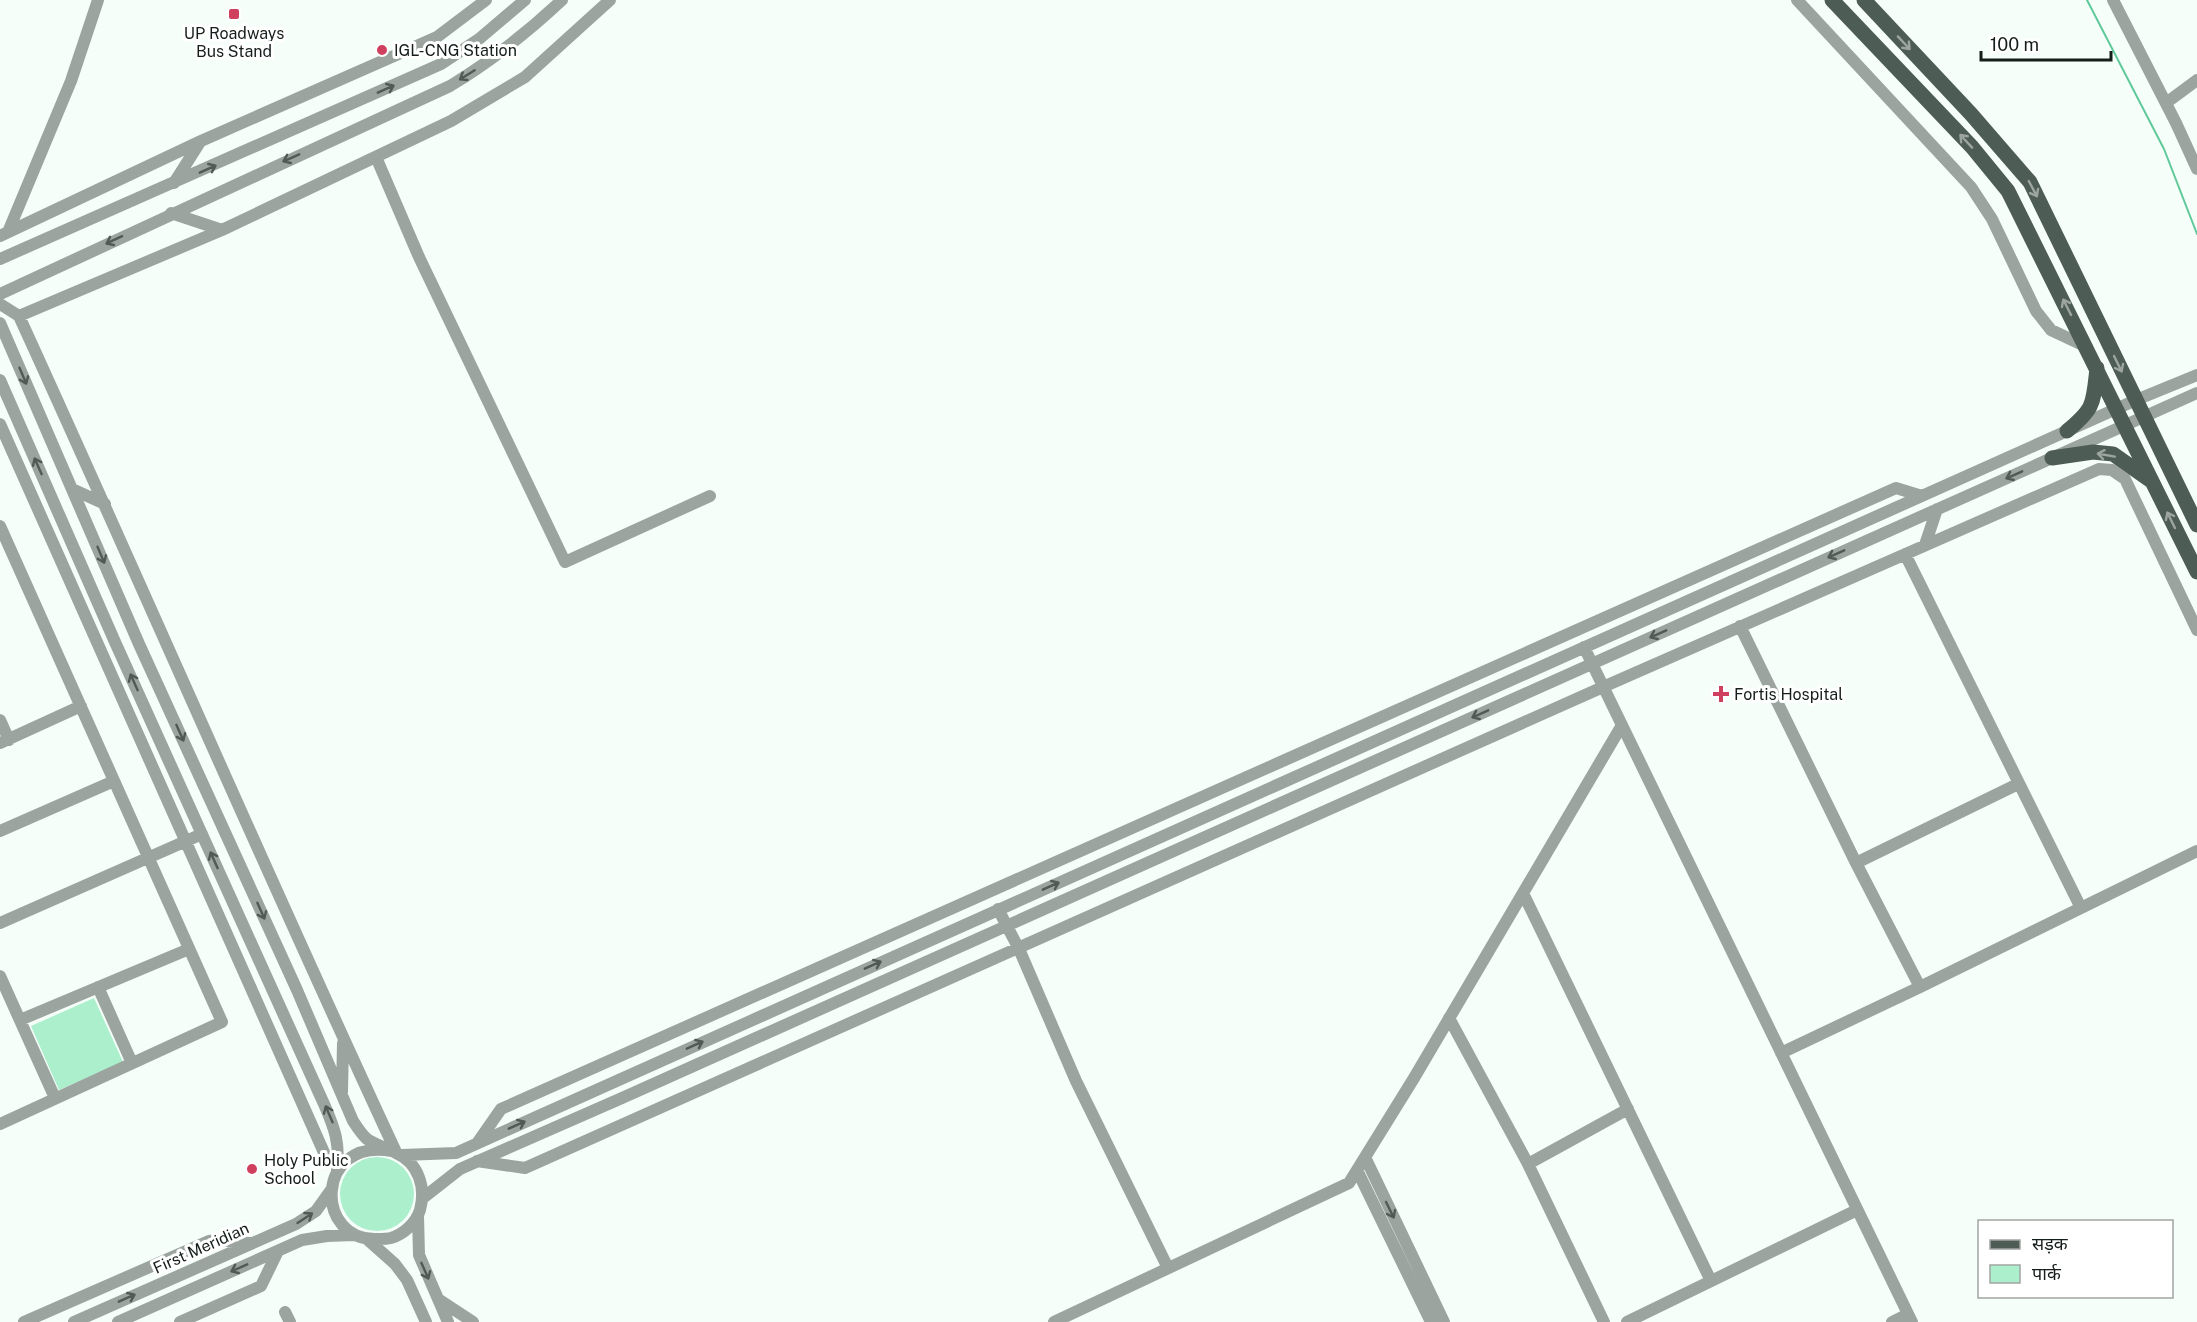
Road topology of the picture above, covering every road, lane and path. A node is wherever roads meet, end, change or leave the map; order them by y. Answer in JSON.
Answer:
{"nodes":[{"id":1,"x":98,"y":0,"type":"edge"},
{"id":2,"x":486,"y":0,"type":"edge"},
{"id":3,"x":525,"y":0,"type":"edge"},
{"id":4,"x":562,"y":0,"type":"edge"},
{"id":5,"x":610,"y":0,"type":"edge"},
{"id":6,"x":1797,"y":0,"type":"edge"},
{"id":7,"x":1832,"y":0,"type":"edge"},
{"id":8,"x":1864,"y":0,"type":"edge"},
{"id":9,"x":2113,"y":0,"type":"edge"},
{"id":10,"x":2197,"y":80,"type":"edge"},
{"id":11,"x":2166,"y":103,"type":"junction"},
{"id":12,"x":201,"y":141,"type":"junction"},
{"id":13,"x":376,"y":157,"type":"junction"},
{"id":14,"x":2197,"y":169,"type":"edge"},
{"id":15,"x":173,"y":184,"type":"junction"},
{"id":16,"x":171,"y":213,"type":"junction"},
{"id":17,"x":222,"y":230,"type":"junction"},
{"id":18,"x":4,"y":234,"type":"edge"},
{"id":19,"x":0,"y":259,"type":"edge"},
{"id":20,"x":0,"y":294,"type":"edge"},
{"id":21,"x":0,"y":304,"type":"edge"},
{"id":22,"x":19,"y":316,"type":"junction"},
{"id":23,"x":0,"y":323,"type":"edge"},
{"id":24,"x":2087,"y":347,"type":"junction"},
{"id":25,"x":2097,"y":368,"type":"junction"},
{"id":26,"x":2197,"y":375,"type":"edge"},
{"id":27,"x":0,"y":380,"type":"edge"},
{"id":28,"x":2197,"y":393,"type":"edge"},
{"id":29,"x":2136,"y":400,"type":"junction"},
{"id":30,"x":2117,"y":409,"type":"junction"},
{"id":31,"x":2144,"y":416,"type":"junction"},
{"id":32,"x":0,"y":423,"type":"edge"},
{"id":33,"x":2125,"y":425,"type":"junction"},
{"id":34,"x":2067,"y":431,"type":"junction"},
{"id":35,"x":2052,"y":458,"type":"junction"},
{"id":36,"x":2153,"y":482,"type":"junction"},
{"id":37,"x":72,"y":489,"type":"junction"},
{"id":38,"x":710,"y":496,"type":"dead end"},
{"id":39,"x":1922,"y":496,"type":"junction"},
{"id":40,"x":55,"y":504,"type":"junction"},
{"id":41,"x":105,"y":504,"type":"junction"},
{"id":42,"x":1937,"y":509,"type":"junction"},
{"id":43,"x":2197,"y":525,"type":"edge"},
{"id":44,"x":0,"y":526,"type":"edge"},
{"id":45,"x":48,"y":529,"type":"junction"},
{"id":46,"x":1925,"y":545,"type":"junction"},
{"id":47,"x":1905,"y":554,"type":"junction"},
{"id":48,"x":2197,"y":572,"type":"edge"},
{"id":49,"x":1740,"y":626,"type":"junction"},
{"id":50,"x":2197,"y":630,"type":"edge"},
{"id":51,"x":1584,"y":647,"type":"junction"},
{"id":52,"x":1592,"y":664,"type":"junction"},
{"id":53,"x":1603,"y":687,"type":"junction"},
{"id":54,"x":81,"y":706,"type":"junction"},
{"id":55,"x":0,"y":720,"type":"edge"},
{"id":56,"x":1622,"y":725,"type":"junction"},
{"id":57,"x":4,"y":742,"type":"edge"},
{"id":58,"x":114,"y":781,"type":"junction"},
{"id":59,"x":2018,"y":784,"type":"junction"},
{"id":60,"x":0,"y":831,"type":"edge"},
{"id":61,"x":202,"y":834,"type":"junction"},
{"id":62,"x":186,"y":841,"type":"junction"},
{"id":63,"x":2197,"y":851,"type":"edge"},
{"id":64,"x":149,"y":858,"type":"junction"},
{"id":65,"x":1856,"y":863,"type":"junction"},
{"id":66,"x":1523,"y":893,"type":"junction"},
{"id":67,"x":998,"y":909,"type":"junction"},
{"id":68,"x":2081,"y":909,"type":"junction"},
{"id":69,"x":0,"y":923,"type":"edge"},
{"id":70,"x":1006,"y":926,"type":"junction"},
{"id":71,"x":189,"y":949,"type":"junction"},
{"id":72,"x":1019,"y":949,"type":"junction"},
{"id":73,"x":0,"y":976,"type":"edge"},
{"id":74,"x":98,"y":987,"type":"junction"},
{"id":75,"x":1920,"y":987,"type":"junction"},
{"id":76,"x":1449,"y":1018,"type":"junction"},
{"id":77,"x":20,"y":1020,"type":"junction"},
{"id":78,"x":344,"y":1039,"type":"junction"},
{"id":79,"x":1781,"y":1053,"type":"junction"},
{"id":80,"x":132,"y":1063,"type":"junction"},
{"id":81,"x":291,"y":1077,"type":"junction"},
{"id":82,"x":318,"y":1089,"type":"junction"},
{"id":83,"x":55,"y":1098,"type":"junction"},
{"id":84,"x":342,"y":1098,"type":"junction"},
{"id":85,"x":1628,"y":1109,"type":"junction"},
{"id":86,"x":0,"y":1124,"type":"edge"},
{"id":87,"x":477,"y":1143,"type":"junction"},
{"id":88,"x":396,"y":1153,"type":"junction"},
{"id":89,"x":326,"y":1157,"type":"dead end"},
{"id":90,"x":1365,"y":1157,"type":"junction"},
{"id":91,"x":477,"y":1161,"type":"junction"},
{"id":92,"x":1528,"y":1164,"type":"junction"},
{"id":93,"x":1357,"y":1170,"type":"junction"},
{"id":94,"x":337,"y":1171,"type":"junction"},
{"id":95,"x":331,"y":1190,"type":"junction"},
{"id":96,"x":423,"y":1198,"type":"junction"},
{"id":97,"x":1857,"y":1210,"type":"junction"},
{"id":98,"x":418,"y":1216,"type":"junction"},
{"id":99,"x":354,"y":1235,"type":"junction"},
{"id":100,"x":368,"y":1240,"type":"junction"},
{"id":101,"x":251,"y":1244,"type":"junction"},
{"id":102,"x":278,"y":1251,"type":"junction"},
{"id":103,"x":1168,"y":1268,"type":"junction"},
{"id":104,"x":1711,"y":1281,"type":"junction"},
{"id":105,"x":437,"y":1298,"type":"junction"},
{"id":106,"x":419,"y":1306,"type":"junction"},
{"id":107,"x":1910,"y":1318,"type":"edge"},
{"id":108,"x":24,"y":1322,"type":"edge"},
{"id":109,"x":74,"y":1322,"type":"edge"},
{"id":110,"x":118,"y":1322,"type":"edge"},
{"id":111,"x":180,"y":1322,"type":"edge"},
{"id":112,"x":414,"y":1322,"type":"edge"},
{"id":113,"x":426,"y":1322,"type":"edge"},
{"id":114,"x":448,"y":1322,"type":"edge"},
{"id":115,"x":473,"y":1322,"type":"edge"},
{"id":116,"x":1054,"y":1322,"type":"edge"},
{"id":117,"x":1431,"y":1322,"type":"edge"},
{"id":118,"x":1444,"y":1322,"type":"edge"},
{"id":119,"x":1604,"y":1322,"type":"edge"},
{"id":120,"x":1627,"y":1322,"type":"edge"},
{"id":121,"x":1892,"y":1322,"type":"edge"}],
"edges":[{"from":1,"to":18,"type":"street"},
{"from":2,"to":12,"type":"street"},
{"from":15,"to":3,"type":"street","one_way":true},
{"from":4,"to":16,"type":"street","one_way":true},
{"from":5,"to":13,"type":"street"},
{"from":6,"to":24,"type":"street"},
{"from":24,"to":7,"type":"main road","one_way":true},
{"from":8,"to":29,"type":"main road","one_way":true},
{"from":9,"to":11,"type":"street"},
{"from":10,"to":11,"type":"street"},
{"from":11,"to":14,"type":"street"},
{"from":12,"to":15,"type":"street"},
{"from":12,"to":18,"type":"street"},
{"from":13,"to":17,"type":"street"},
{"from":13,"to":38,"type":"street"},
{"from":15,"to":19,"type":"street"},
{"from":16,"to":17,"type":"street"},
{"from":16,"to":20,"type":"street","one_way":true},
{"from":17,"to":22,"type":"street"},
{"from":21,"to":22,"type":"street"},
{"from":22,"to":41,"type":"street"},
{"from":23,"to":37,"type":"street","one_way":true},
{"from":24,"to":25,"type":"main road"},
{"from":25,"to":30,"type":"main road"},
{"from":25,"to":34,"type":"main road"},
{"from":26,"to":29,"type":"street"},
{"from":40,"to":27,"type":"street","one_way":true},
{"from":28,"to":31,"type":"street"},
{"from":29,"to":30,"type":"street"},
{"from":29,"to":31,"type":"main road"},
{"from":30,"to":33,"type":"main road"},
{"from":30,"to":34,"type":"street"},
{"from":31,"to":33,"type":"street"},
{"from":31,"to":43,"type":"main road"},
{"from":32,"to":45,"type":"street"},
{"from":33,"to":35,"type":"street"},
{"from":33,"to":36,"type":"main road"},
{"from":34,"to":39,"type":"street"},
{"from":36,"to":35,"type":"main road","one_way":true},
{"from":35,"to":42,"type":"street","one_way":true},
{"from":48,"to":36,"type":"main road","one_way":true},
{"from":37,"to":41,"type":"street"},
{"from":37,"to":84,"type":"street","one_way":true},
{"from":39,"to":51,"type":"street"},
{"from":39,"to":87,"type":"street"},
{"from":40,"to":45,"type":"street"},
{"from":61,"to":40,"type":"street","one_way":true},
{"from":41,"to":78,"type":"street"},
{"from":42,"to":46,"type":"street"},
{"from":42,"to":52,"type":"street","one_way":true},
{"from":44,"to":54,"type":"street"},
{"from":45,"to":62,"type":"street"},
{"from":46,"to":47,"type":"street"},
{"from":46,"to":50,"type":"street"},
{"from":47,"to":49,"type":"street"},
{"from":47,"to":59,"type":"street"},
{"from":49,"to":53,"type":"street"},
{"from":49,"to":65,"type":"street"},
{"from":51,"to":52,"type":"street"},
{"from":67,"to":51,"type":"street","one_way":true},
{"from":52,"to":53,"type":"street"},
{"from":52,"to":70,"type":"street","one_way":true},
{"from":53,"to":56,"type":"street"},
{"from":53,"to":72,"type":"street"},
{"from":54,"to":57,"type":"street"},
{"from":54,"to":58,"type":"street"},
{"from":55,"to":57,"type":"street"},
{"from":56,"to":66,"type":"street"},
{"from":56,"to":79,"type":"street"},
{"from":58,"to":60,"type":"street"},
{"from":58,"to":64,"type":"street"},
{"from":59,"to":65,"type":"street"},
{"from":59,"to":68,"type":"street"},
{"from":61,"to":62,"type":"street"},
{"from":82,"to":61,"type":"street","one_way":true},
{"from":62,"to":64,"type":"street"},
{"from":62,"to":81,"type":"street"},
{"from":63,"to":68,"type":"street"},
{"from":64,"to":69,"type":"street"},
{"from":64,"to":71,"type":"street"},
{"from":65,"to":75,"type":"street"},
{"from":66,"to":76,"type":"street"},
{"from":66,"to":85,"type":"street"},
{"from":67,"to":70,"type":"street"},
{"from":87,"to":67,"type":"street","one_way":true},
{"from":68,"to":75,"type":"street"},
{"from":70,"to":72,"type":"street"},
{"from":70,"to":91,"type":"street"},
{"from":71,"to":74,"type":"street"},
{"from":71,"to":80,"type":"street"},
{"from":72,"to":91,"type":"street"},
{"from":72,"to":103,"type":"street"},
{"from":73,"to":77,"type":"street"},
{"from":74,"to":77,"type":"street"},
{"from":74,"to":80,"type":"street"},
{"from":75,"to":79,"type":"street"},
{"from":76,"to":90,"type":"street"},
{"from":76,"to":92,"type":"street"},
{"from":77,"to":83,"type":"street"},
{"from":78,"to":84,"type":"street"},
{"from":78,"to":88,"type":"street"},
{"from":79,"to":97,"type":"street"},
{"from":80,"to":83,"type":"street"},
{"from":81,"to":82,"type":"street"},
{"from":81,"to":89,"type":"street"},
{"from":94,"to":82,"type":"street","one_way":true},
{"from":83,"to":86,"type":"street"},
{"from":84,"to":88,"type":"street"},
{"from":85,"to":92,"type":"street"},
{"from":85,"to":104,"type":"street"},
{"from":87,"to":88,"type":"street"},
{"from":88,"to":94,"type":"street"},
{"from":88,"to":96,"type":"street"},
{"from":90,"to":93,"type":"street"},
{"from":90,"to":118,"type":"street","one_way":true},
{"from":91,"to":96,"type":"street"},
{"from":92,"to":119,"type":"street"},
{"from":93,"to":103,"type":"street"},
{"from":93,"to":117,"type":"street"},
{"from":94,"to":95,"type":"street"},
{"from":95,"to":99,"type":"street"},
{"from":101,"to":95,"type":"street","name":"First Meridian","one_way":true},
{"from":96,"to":98,"type":"street"},
{"from":97,"to":104,"type":"street"},
{"from":97,"to":107,"type":"street"},
{"from":98,"to":100,"type":"street"},
{"from":98,"to":105,"type":"street","one_way":true},
{"from":99,"to":100,"type":"street"},
{"from":99,"to":102,"type":"street","name":"First Meridian"},
{"from":100,"to":106,"type":"street"},
{"from":101,"to":108,"type":"street"},
{"from":109,"to":101,"type":"street","name":"First Meridian","one_way":true},
{"from":102,"to":110,"type":"street","name":"First Meridian","one_way":true},
{"from":102,"to":111,"type":"street"},
{"from":103,"to":116,"type":"street"},
{"from":104,"to":120,"type":"street"},
{"from":105,"to":114,"type":"street"},
{"from":105,"to":115,"type":"street"},
{"from":106,"to":112,"type":"street"},
{"from":106,"to":113,"type":"street"},
{"from":107,"to":121,"type":"street"}]}
